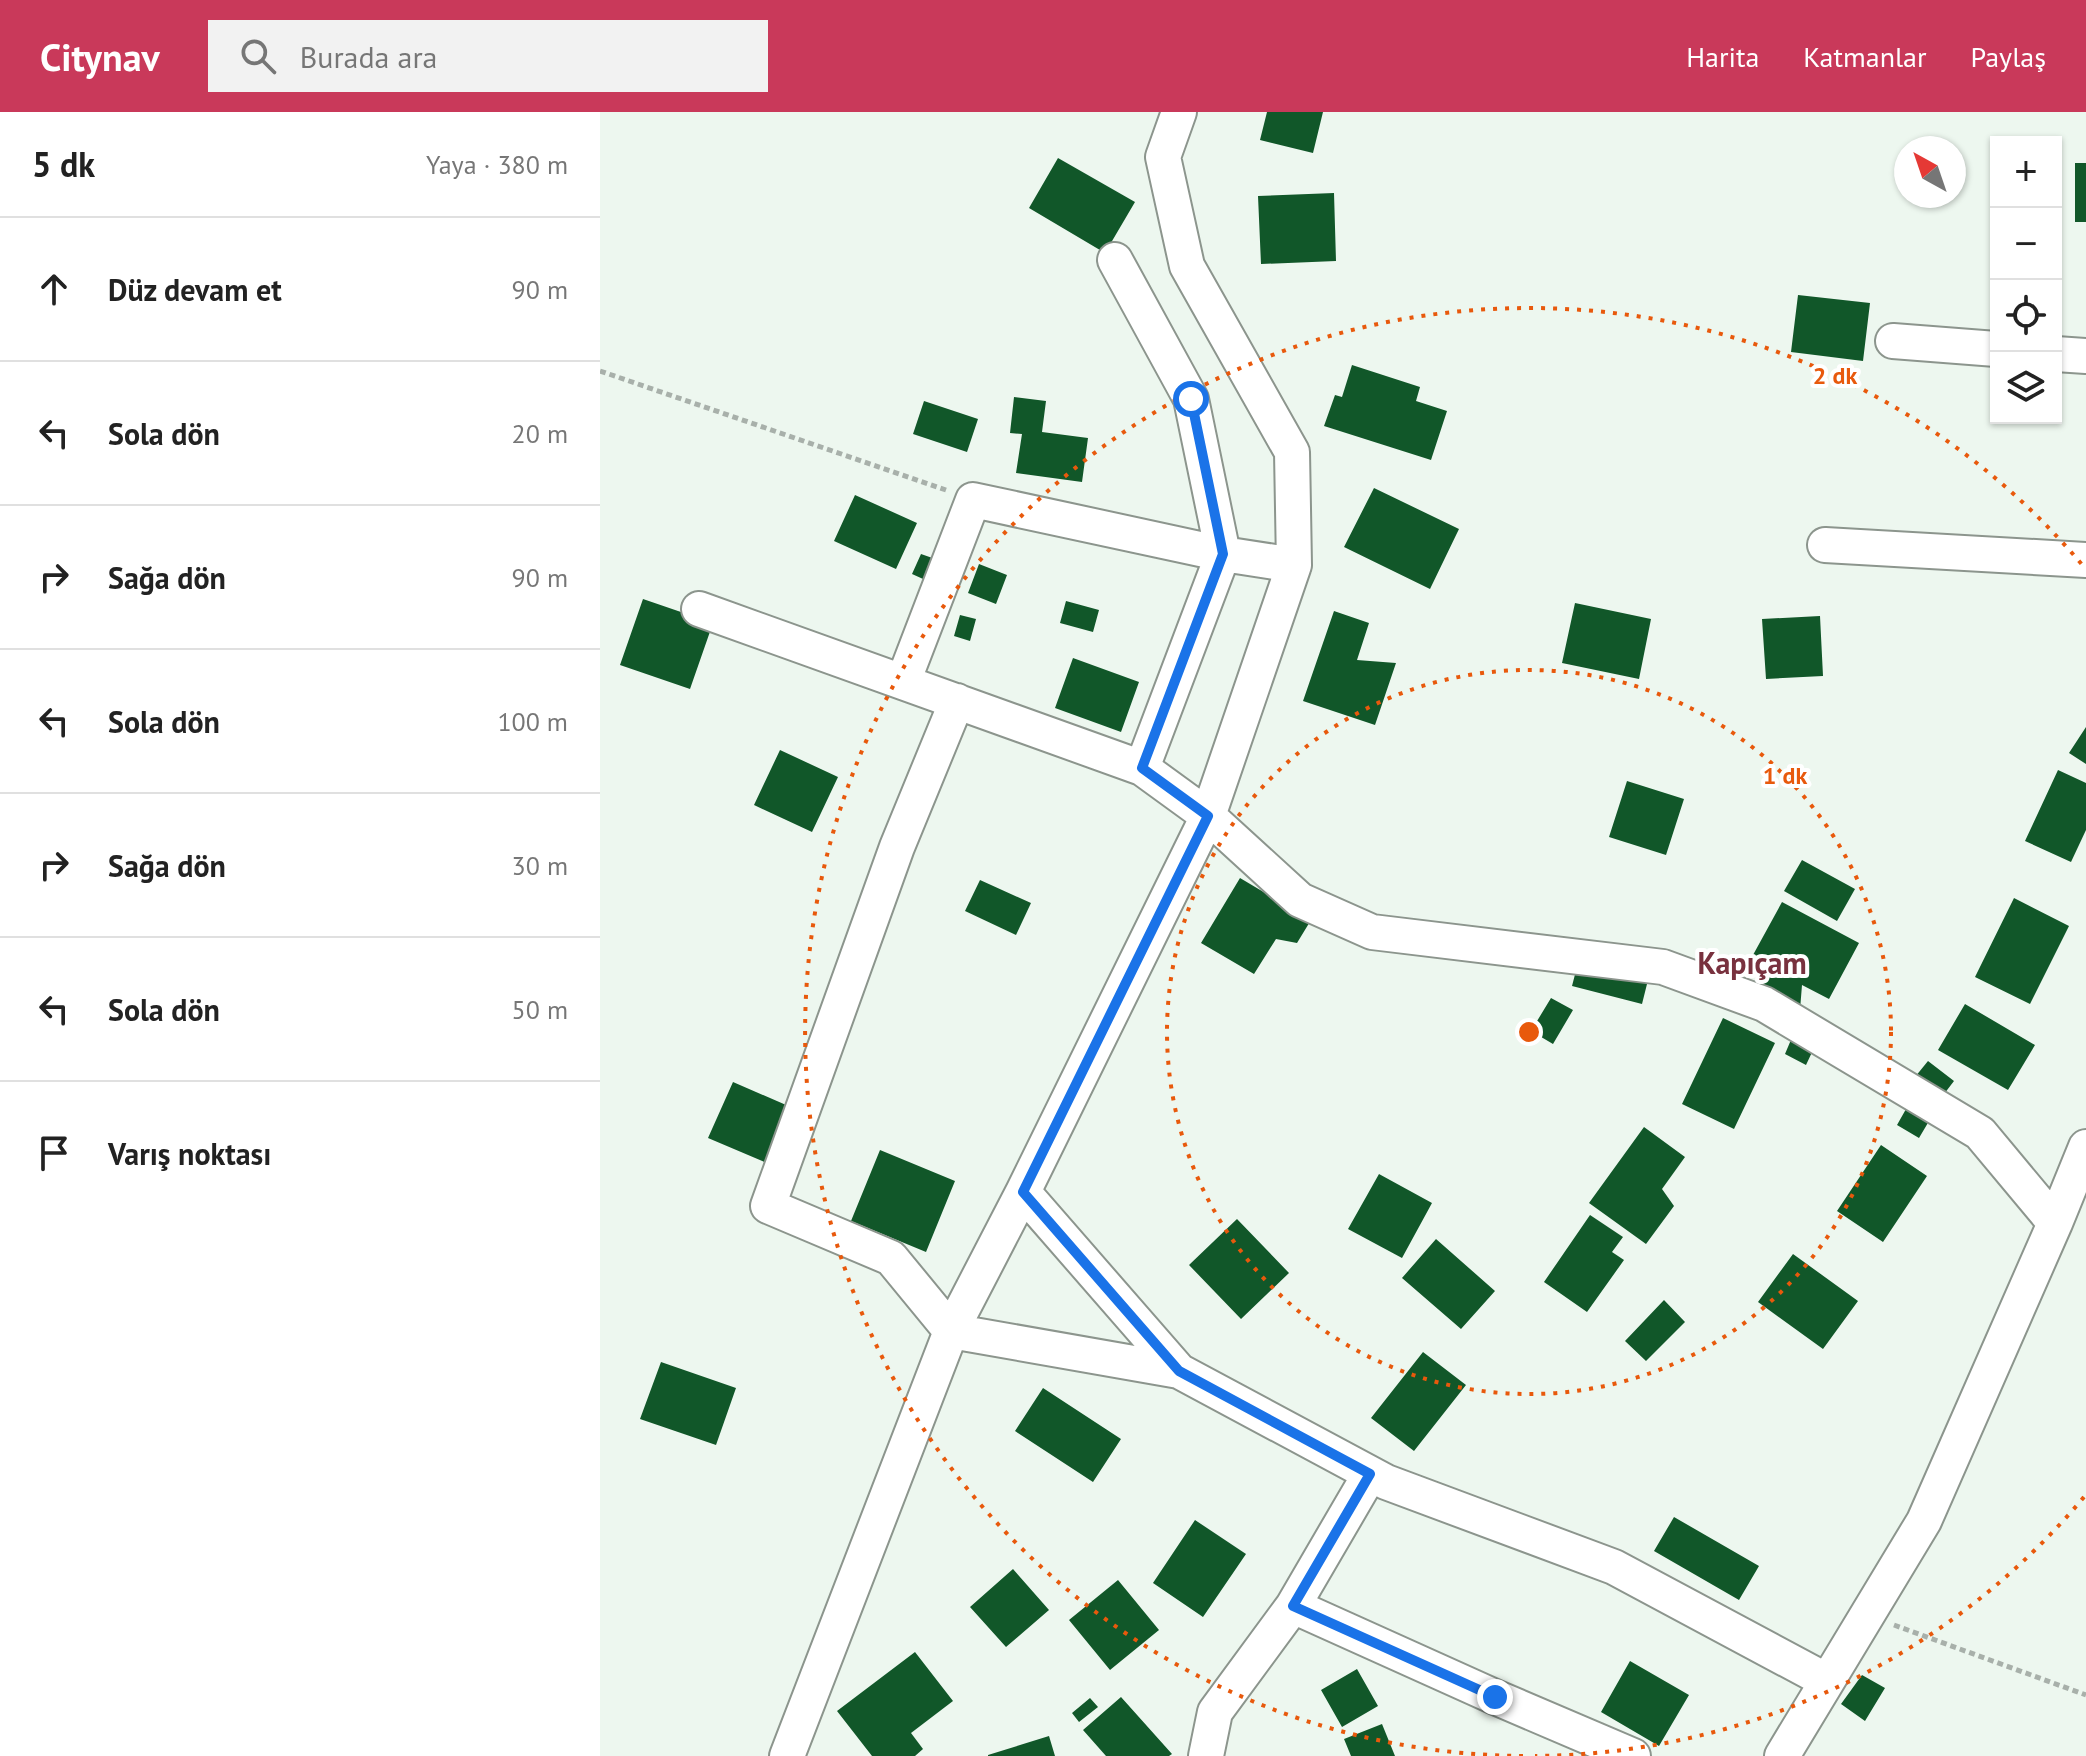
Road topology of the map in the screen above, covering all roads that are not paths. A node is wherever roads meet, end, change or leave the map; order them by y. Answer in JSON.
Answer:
{"nodes":[{"id":1,"x":1179,"y":112,"type":"edge"},
{"id":2,"x":1115,"y":260,"type":"dead end"},
{"id":3,"x":1893,"y":341,"type":"dead end"},
{"id":4,"x":1990,"y":349,"type":"edge"},
{"id":5,"x":2062,"y":354,"type":"edge"},
{"id":6,"x":2086,"y":356,"type":"edge"},
{"id":7,"x":1825,"y":545,"type":"dead end"},
{"id":8,"x":1223,"y":554,"type":"junction"},
{"id":9,"x":2086,"y":560,"type":"edge"},
{"id":10,"x":1294,"y":565,"type":"junction"},
{"id":11,"x":699,"y":609,"type":"dead end"},
{"id":12,"x":903,"y":682,"type":"junction"},
{"id":13,"x":957,"y":701,"type":"junction"},
{"id":14,"x":1142,"y":768,"type":"junction"},
{"id":15,"x":1208,"y":816,"type":"junction"},
{"id":16,"x":2086,"y":1147,"type":"edge"},
{"id":17,"x":1023,"y":1192,"type":"junction"},
{"id":18,"x":2055,"y":1223,"type":"junction"},
{"id":19,"x":951,"y":1331,"type":"junction"},
{"id":20,"x":1179,"y":1371,"type":"junction"},
{"id":21,"x":1370,"y":1474,"type":"junction"},
{"id":22,"x":1293,"y":1606,"type":"junction"},
{"id":23,"x":1827,"y":1681,"type":"junction"},
{"id":24,"x":787,"y":1756,"type":"edge"},
{"id":25,"x":1206,"y":1756,"type":"edge"},
{"id":26,"x":1633,"y":1756,"type":"edge"},
{"id":27,"x":1782,"y":1756,"type":"edge"}],
"edges":[{"from":1,"to":10,"type":"street"},
{"from":2,"to":8,"type":"street"},
{"from":3,"to":4,"type":"street"},
{"from":5,"to":6,"type":"street"},
{"from":7,"to":9,"type":"street"},
{"from":8,"to":10,"type":"street"},
{"from":8,"to":12,"type":"street"},
{"from":8,"to":14,"type":"street"},
{"from":10,"to":15,"type":"street"},
{"from":11,"to":12,"type":"street"},
{"from":12,"to":13,"type":"street"},
{"from":13,"to":14,"type":"street"},
{"from":13,"to":19,"type":"street"},
{"from":14,"to":15,"type":"street"},
{"from":15,"to":17,"type":"street"},
{"from":15,"to":18,"type":"street"},
{"from":16,"to":18,"type":"street"},
{"from":17,"to":19,"type":"street"},
{"from":17,"to":20,"type":"street"},
{"from":18,"to":23,"type":"street"},
{"from":19,"to":20,"type":"street"},
{"from":19,"to":24,"type":"street"},
{"from":20,"to":21,"type":"street"},
{"from":21,"to":22,"type":"street"},
{"from":21,"to":23,"type":"street"},
{"from":22,"to":25,"type":"street"},
{"from":22,"to":26,"type":"street"},
{"from":23,"to":27,"type":"street"}]}
